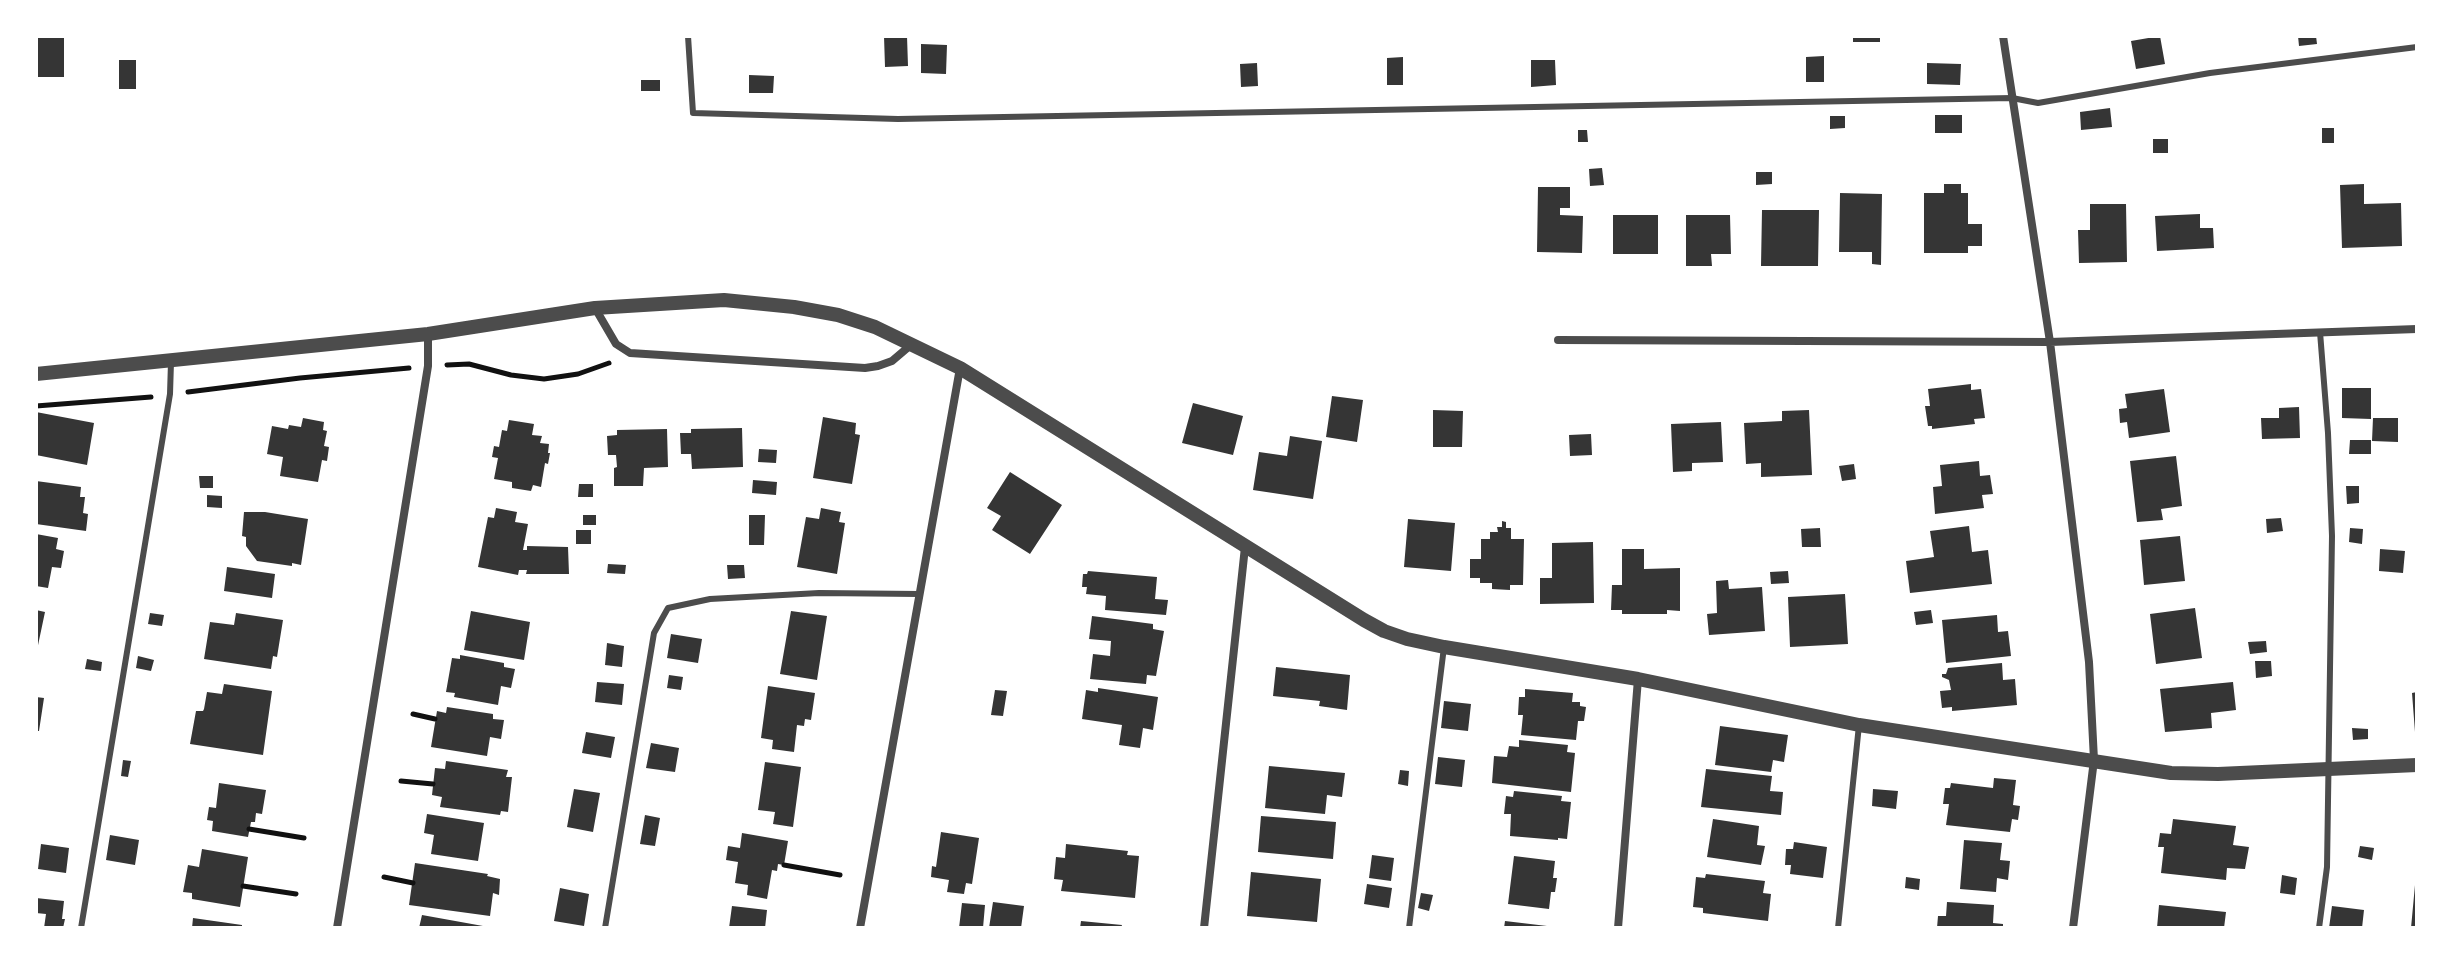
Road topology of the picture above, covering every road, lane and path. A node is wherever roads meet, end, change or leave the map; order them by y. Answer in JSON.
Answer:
{"nodes":[{"id":1,"x":688,"y":36,"type":"edge"},
{"id":2,"x":2003,"y":36,"type":"edge"},
{"id":3,"x":2417,"y":47,"type":"edge"},
{"id":4,"x":2012,"y":98,"type":"junction"},
{"id":5,"x":595,"y":308,"type":"junction"},
{"id":6,"x":2417,"y":329,"type":"edge"},
{"id":7,"x":2320,"y":332,"type":"junction"},
{"id":8,"x":428,"y":334,"type":"junction"},
{"id":9,"x":1558,"y":340,"type":"dead end"},
{"id":10,"x":2050,"y":342,"type":"junction"},
{"id":11,"x":912,"y":343,"type":"junction"},
{"id":12,"x":630,"y":353,"type":"junction"},
{"id":13,"x":171,"y":362,"type":"junction"},
{"id":14,"x":469,"y":364,"type":"dead end"},
{"id":15,"x":960,"y":368,"type":"junction"},
{"id":16,"x":393,"y":369,"type":"dead end"},
{"id":17,"x":36,"y":374,"type":"edge"},
{"id":18,"x":170,"y":394,"type":"junction"},
{"id":19,"x":36,"y":406,"type":"edge"},
{"id":20,"x":1245,"y":547,"type":"junction"},
{"id":21,"x":919,"y":594,"type":"junction"},
{"id":22,"x":1444,"y":647,"type":"junction"},
{"id":23,"x":1638,"y":679,"type":"junction"},
{"id":24,"x":413,"y":714,"type":"dead end"},
{"id":25,"x":435,"y":719,"type":"dead end"},
{"id":26,"x":1859,"y":725,"type":"junction"},
{"id":27,"x":2094,"y":760,"type":"junction"},
{"id":28,"x":2417,"y":765,"type":"edge"},
{"id":29,"x":2329,"y":769,"type":"junction"},
{"id":30,"x":401,"y":781,"type":"dead end"},
{"id":31,"x":433,"y":784,"type":"dead end"},
{"id":32,"x":249,"y":829,"type":"dead end"},
{"id":33,"x":304,"y":838,"type":"dead end"},
{"id":34,"x":784,"y":865,"type":"dead end"},
{"id":35,"x":840,"y":875,"type":"dead end"},
{"id":36,"x":384,"y":877,"type":"dead end"},
{"id":37,"x":413,"y":883,"type":"dead end"},
{"id":38,"x":243,"y":886,"type":"dead end"},
{"id":39,"x":296,"y":894,"type":"dead end"},
{"id":40,"x":81,"y":928,"type":"edge"},
{"id":41,"x":337,"y":928,"type":"edge"},
{"id":42,"x":605,"y":928,"type":"edge"},
{"id":43,"x":860,"y":928,"type":"edge"},
{"id":44,"x":1204,"y":928,"type":"edge"},
{"id":45,"x":1409,"y":928,"type":"edge"},
{"id":46,"x":1618,"y":928,"type":"edge"},
{"id":47,"x":1838,"y":928,"type":"edge"},
{"id":48,"x":2073,"y":928,"type":"edge"},
{"id":49,"x":2319,"y":928,"type":"edge"}],
"edges":[{"from":1,"to":4,"type":"lane"},
{"from":2,"to":4,"type":"street"},
{"from":3,"to":4,"type":"lane"},
{"from":4,"to":10,"type":"street"},
{"from":5,"to":8,"type":"street"},
{"from":5,"to":11,"type":"street"},
{"from":5,"to":12,"type":"street"},
{"from":6,"to":7,"type":"street"},
{"from":7,"to":10,"type":"street"},
{"from":7,"to":29,"type":"lane"},
{"from":8,"to":13,"type":"street"},
{"from":8,"to":41,"type":"street"},
{"from":9,"to":10,"type":"street"},
{"from":10,"to":27,"type":"street"},
{"from":11,"to":12,"type":"street"},
{"from":11,"to":15,"type":"street"},
{"from":12,"to":14,"type":"path"},
{"from":13,"to":17,"type":"street"},
{"from":13,"to":18,"type":"lane"},
{"from":15,"to":20,"type":"street"},
{"from":15,"to":21,"type":"street"},
{"from":16,"to":18,"type":"path"},
{"from":18,"to":19,"type":"path"},
{"from":18,"to":40,"type":"lane"},
{"from":20,"to":22,"type":"street"},
{"from":20,"to":44,"type":"street"},
{"from":21,"to":42,"type":"lane"},
{"from":21,"to":43,"type":"street"},
{"from":22,"to":23,"type":"street"},
{"from":22,"to":45,"type":"lane"},
{"from":23,"to":26,"type":"street"},
{"from":23,"to":46,"type":"street"},
{"from":24,"to":25,"type":"path"},
{"from":26,"to":27,"type":"street"},
{"from":26,"to":47,"type":"lane"},
{"from":27,"to":29,"type":"street"},
{"from":27,"to":48,"type":"street"},
{"from":28,"to":29,"type":"street"},
{"from":29,"to":49,"type":"lane"},
{"from":30,"to":31,"type":"path"},
{"from":32,"to":33,"type":"path"},
{"from":34,"to":35,"type":"path"},
{"from":36,"to":37,"type":"path"},
{"from":38,"to":39,"type":"path"}]}
